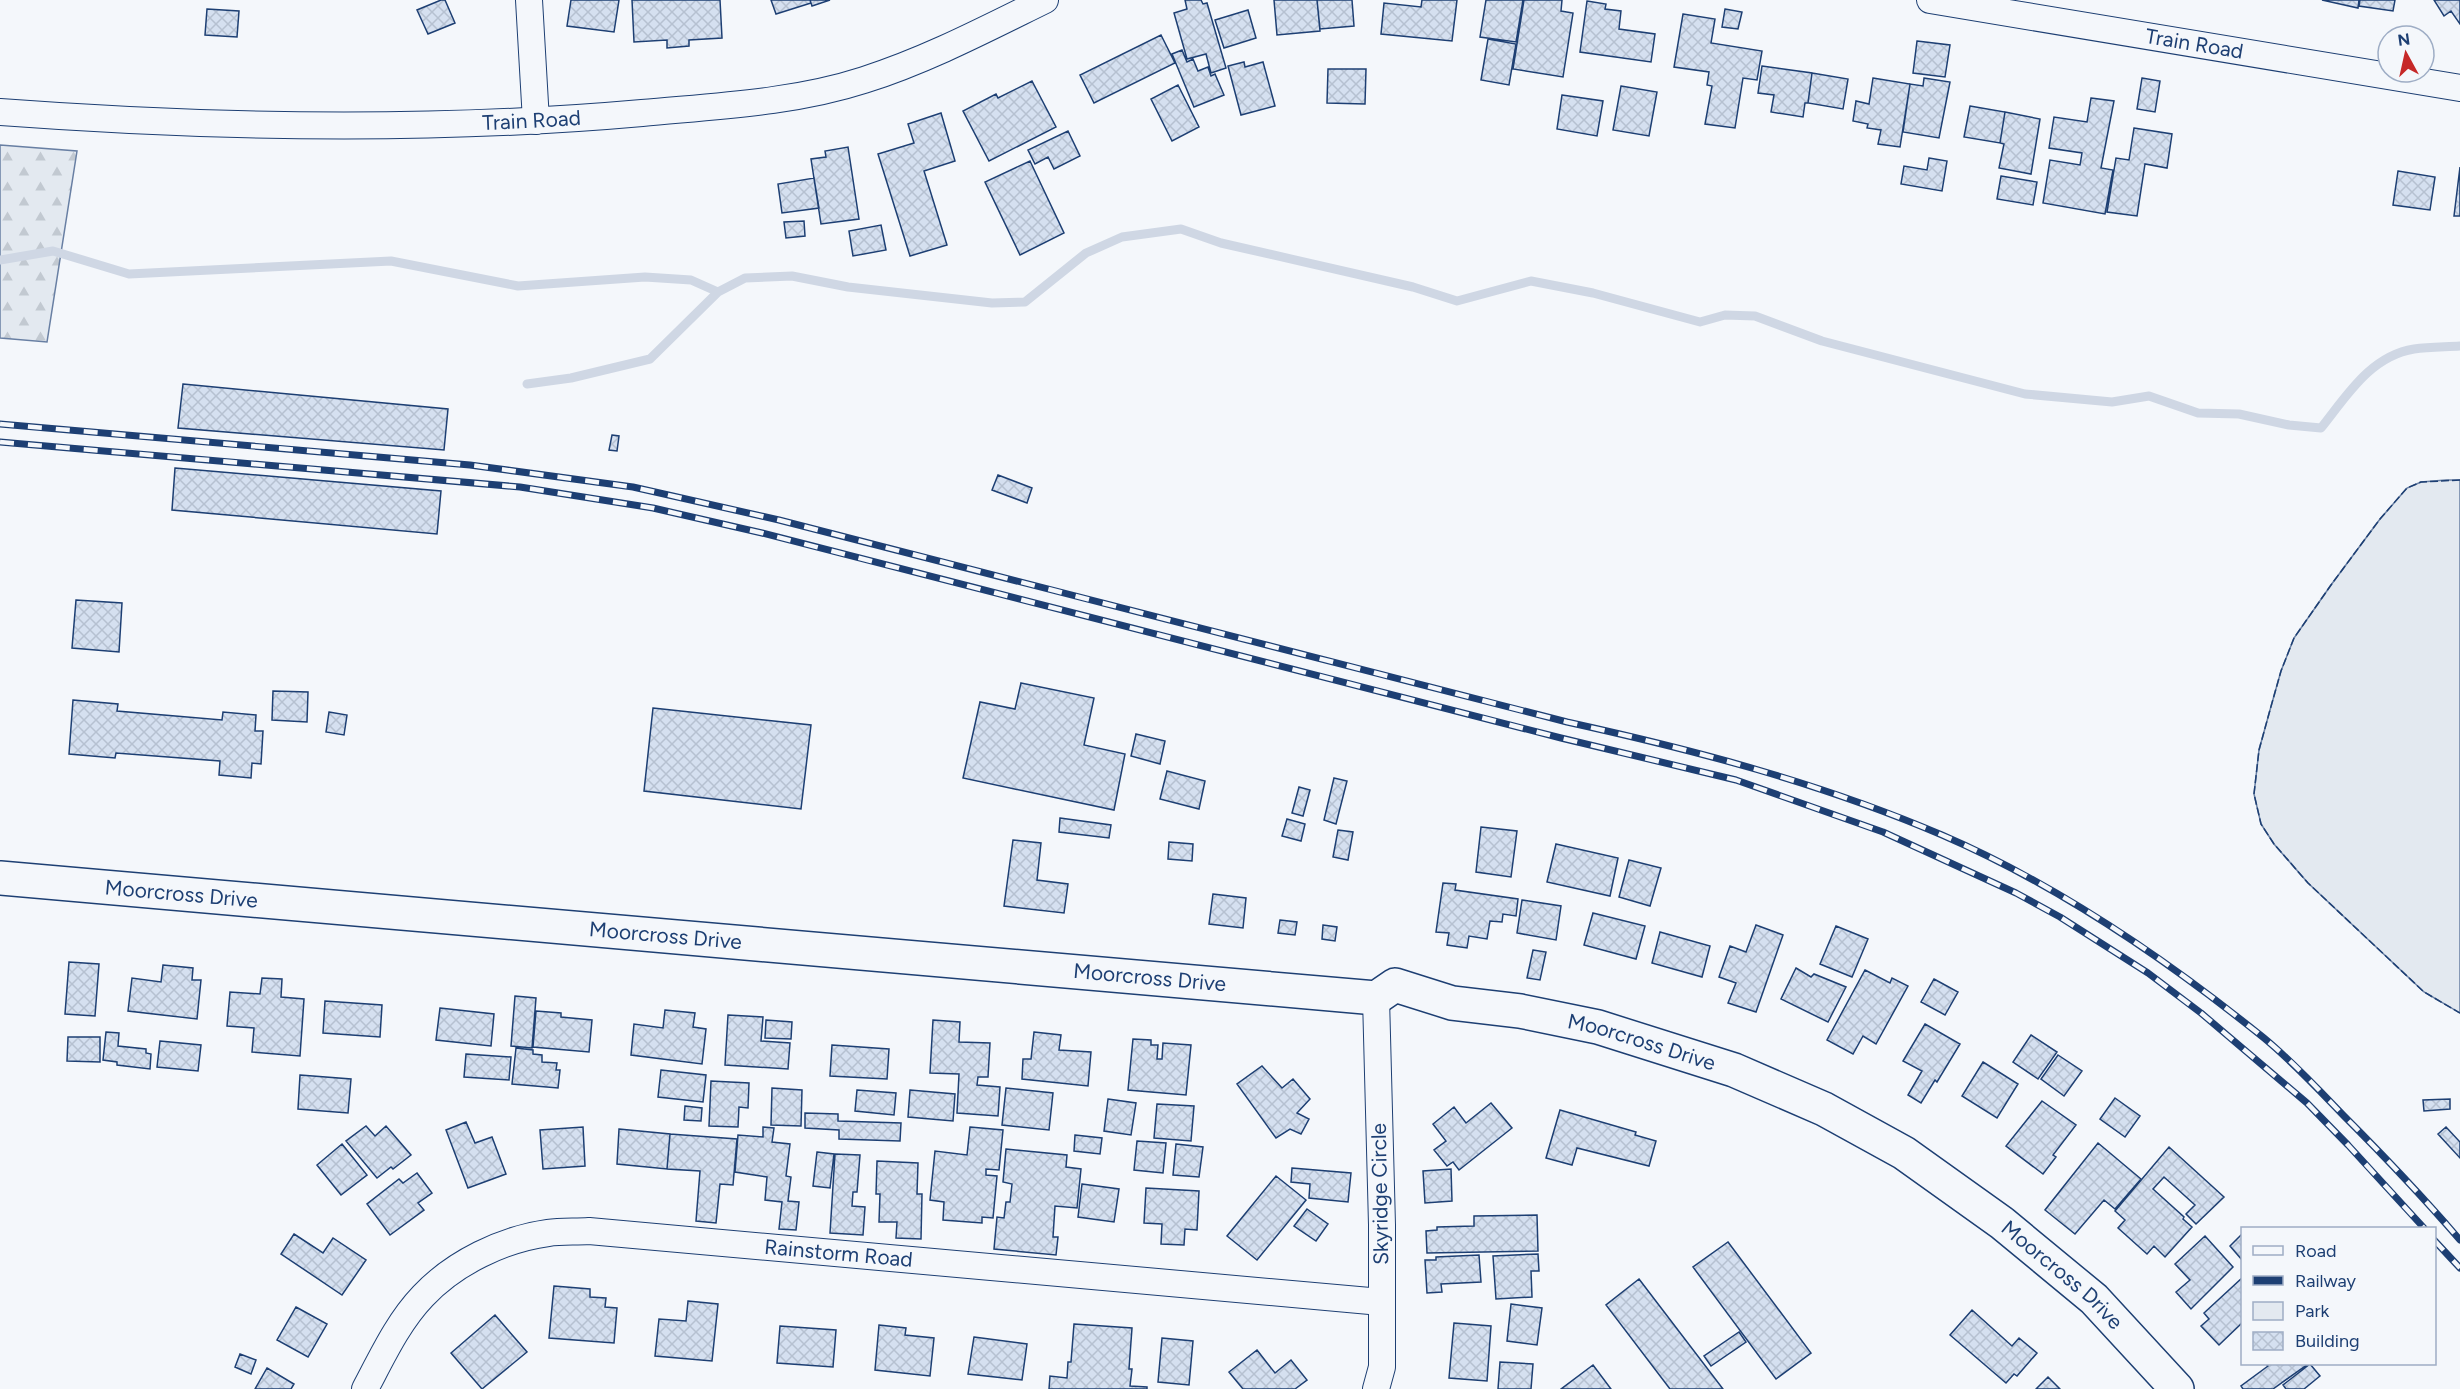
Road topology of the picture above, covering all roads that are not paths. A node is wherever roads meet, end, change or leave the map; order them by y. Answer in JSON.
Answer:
{"nodes":[{"id":1,"x":529,"y":0,"type":"edge"},
{"id":2,"x":1045,"y":0,"type":"edge"},
{"id":3,"x":1930,"y":0,"type":"edge"},
{"id":4,"x":2460,"y":88,"type":"edge"},
{"id":5,"x":0,"y":112,"type":"edge"},
{"id":6,"x":536,"y":121,"type":"junction"},
{"id":7,"x":0,"y":878,"type":"edge"},
{"id":8,"x":1376,"y":998,"type":"junction"},
{"id":9,"x":1381,"y":1302,"type":"junction"},
{"id":10,"x":364,"y":1389,"type":"edge"},
{"id":11,"x":1376,"y":1389,"type":"edge"},
{"id":12,"x":2176,"y":1389,"type":"edge"}],
"edges":[{"from":1,"to":6,"type":"street"},
{"from":2,"to":6,"type":"street","name":"Train Road"},
{"from":3,"to":4,"type":"street","name":"Train Road"},
{"from":5,"to":6,"type":"street","name":"Train Road"},
{"from":7,"to":8,"type":"street","name":"Moorcross Drive"},
{"from":8,"to":9,"type":"street","name":"Skyridge Circle"},
{"from":8,"to":12,"type":"street","name":"Moorcross Drive"},
{"from":9,"to":10,"type":"street","name":"Rainstorm Road"},
{"from":9,"to":11,"type":"street","name":"Skyridge Circle"}]}
